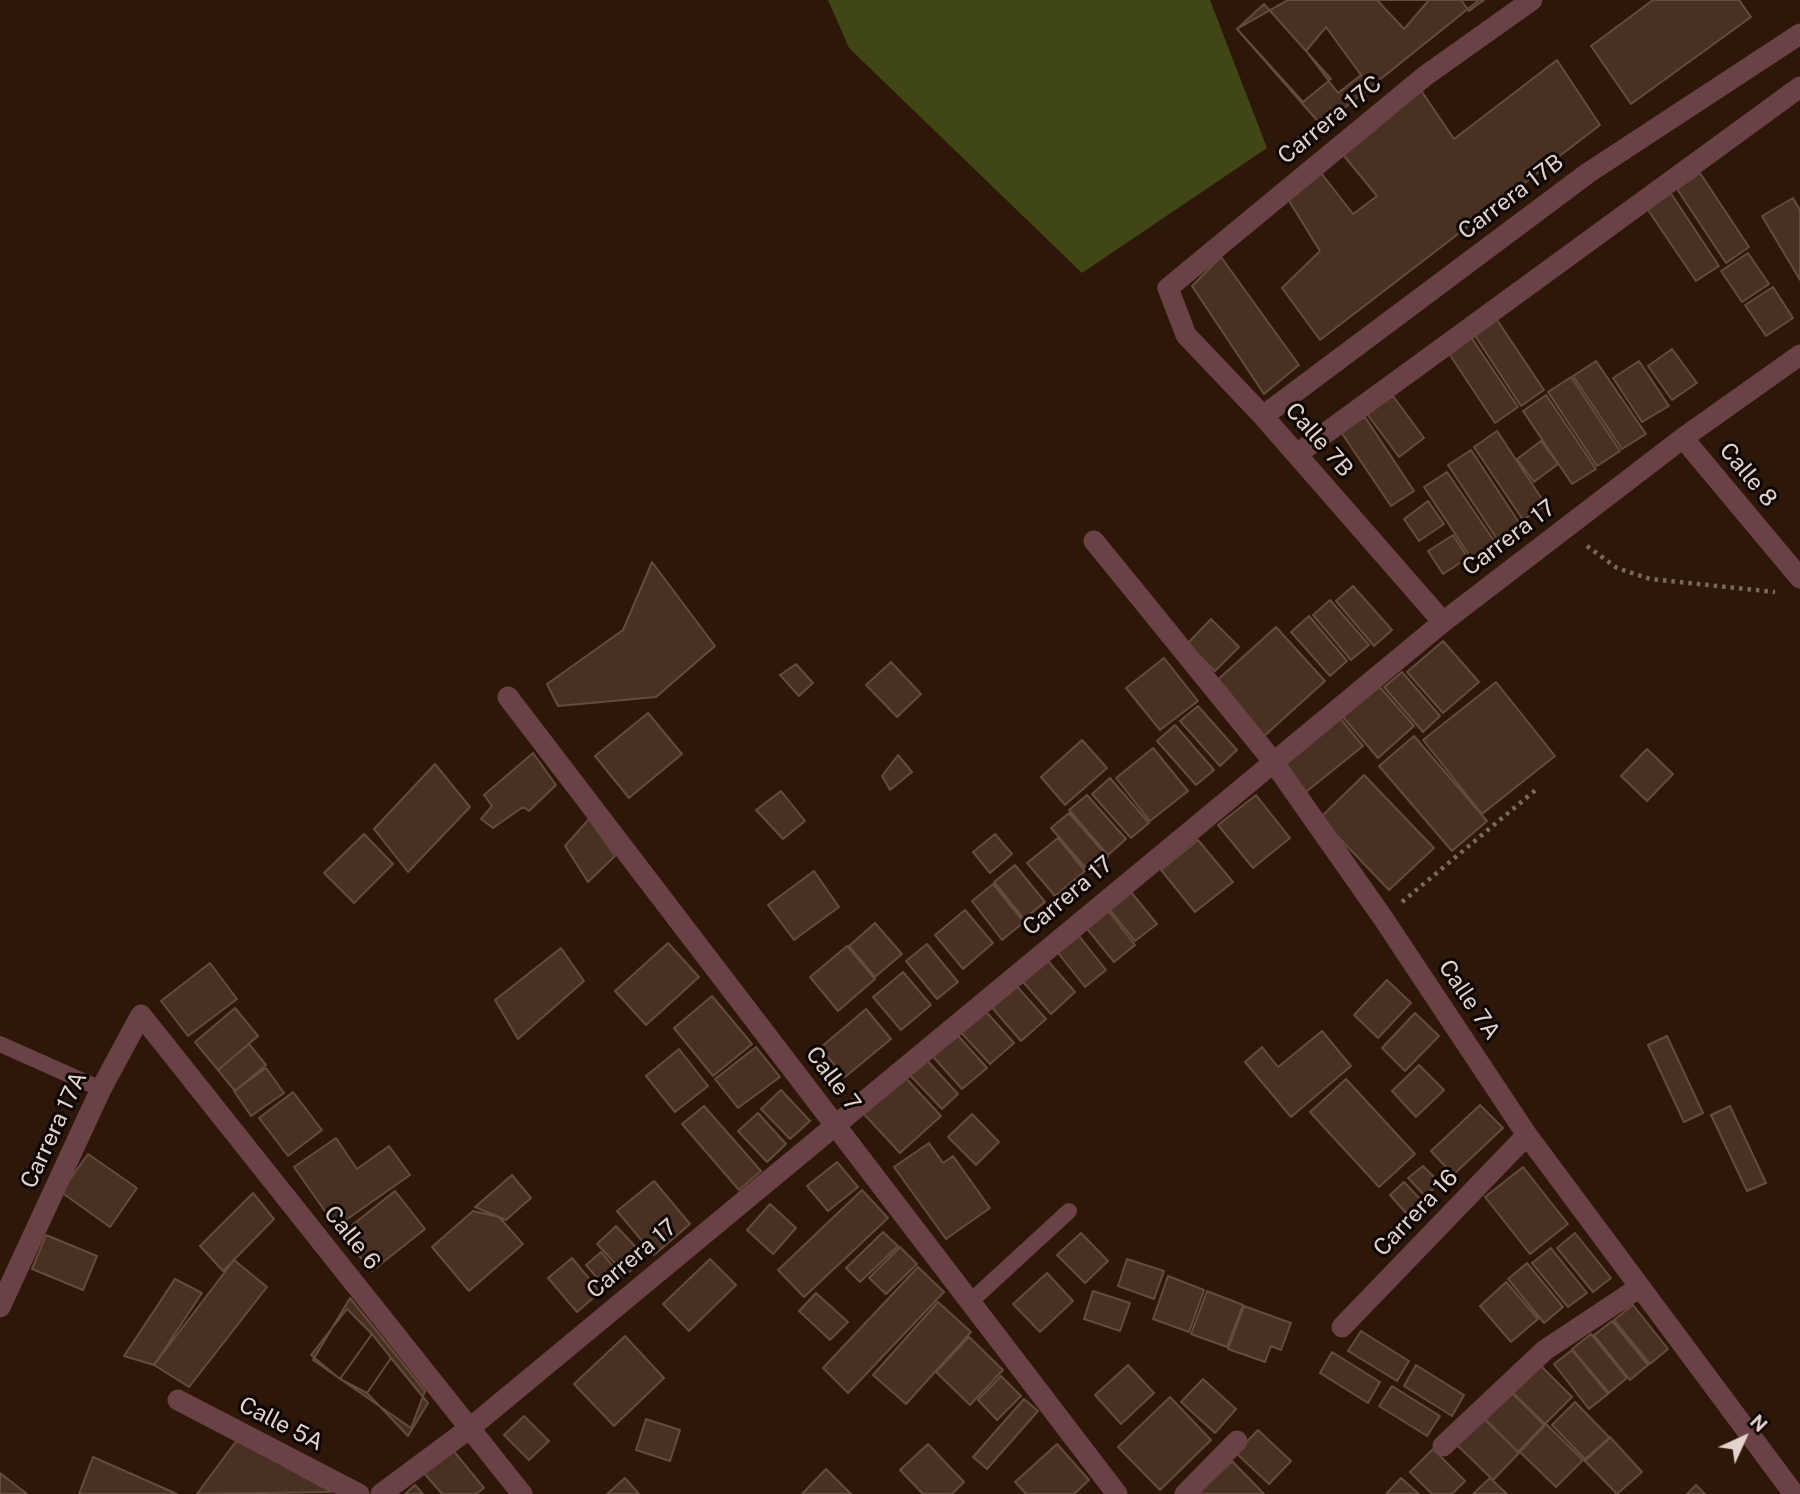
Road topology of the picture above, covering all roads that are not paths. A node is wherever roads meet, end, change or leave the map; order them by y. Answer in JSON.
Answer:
{"nodes":[{"id":1,"x":1532,"y":0,"type":"edge"},
{"id":2,"x":1800,"y":34,"type":"edge"},
{"id":3,"x":1800,"y":87,"type":"edge"},
{"id":4,"x":1168,"y":288,"type":"joint"},
{"id":5,"x":1800,"y":355,"type":"edge"},
{"id":6,"x":1263,"y":416,"type":"junction"},
{"id":7,"x":1683,"y":438,"type":"junction"},
{"id":8,"x":1297,"y":454,"type":"junction"},
{"id":9,"x":1094,"y":541,"type":"dead end"},
{"id":10,"x":1793,"y":586,"type":"edge"},
{"id":11,"x":1443,"y":622,"type":"junction"},
{"id":12,"x":508,"y":697,"type":"dead end"},
{"id":13,"x":1272,"y":760,"type":"junction"},
{"id":14,"x":141,"y":1016,"type":"joint"},
{"id":15,"x":0,"y":1044,"type":"edge"},
{"id":16,"x":101,"y":1089,"type":"junction"},
{"id":17,"x":835,"y":1125,"type":"junction"},
{"id":18,"x":1527,"y":1135,"type":"junction"},
{"id":19,"x":1069,"y":1211,"type":"dead end"},
{"id":20,"x":1640,"y":1287,"type":"junction"},
{"id":21,"x":970,"y":1302,"type":"junction"},
{"id":22,"x":0,"y":1307,"type":"edge"},
{"id":23,"x":1342,"y":1327,"type":"dead end"},
{"id":24,"x":178,"y":1400,"type":"dead end"},
{"id":25,"x":470,"y":1428,"type":"junction"},
{"id":26,"x":1237,"y":1441,"type":"dead end"},
{"id":27,"x":1443,"y":1446,"type":"dead end"},
{"id":28,"x":359,"y":1494,"type":"edge"},
{"id":29,"x":382,"y":1494,"type":"edge"},
{"id":30,"x":522,"y":1494,"type":"edge"},
{"id":31,"x":1117,"y":1494,"type":"edge"},
{"id":32,"x":1185,"y":1494,"type":"edge"},
{"id":33,"x":1794,"y":1494,"type":"edge"}],
"edges":[{"from":1,"to":4,"type":"street","name":"Carrera 17C"},
{"from":2,"to":6,"type":"street","name":"Carrera 17B"},
{"from":3,"to":8,"type":"street"},
{"from":4,"to":6,"type":"street","name":"Calle 7B"},
{"from":5,"to":7,"type":"street","name":"Carrera 17"},
{"from":6,"to":8,"type":"street","name":"Calle 7B"},
{"from":7,"to":10,"type":"street","name":"Calle 8"},
{"from":7,"to":11,"type":"street","name":"Carrera 17"},
{"from":8,"to":11,"type":"street","name":"Calle 7B"},
{"from":9,"to":13,"type":"street","name":"Calle 7A"},
{"from":11,"to":13,"type":"street","name":"Carrera 17"},
{"from":12,"to":17,"type":"street","name":"Calle 7"},
{"from":13,"to":17,"type":"street","name":"Carrera 17"},
{"from":13,"to":18,"type":"street","name":"Calle 7A"},
{"from":14,"to":16,"type":"street","name":"Carrera 17A"},
{"from":14,"to":25,"type":"street","name":"Calle 6"},
{"from":15,"to":16,"type":"lane"},
{"from":16,"to":22,"type":"street","name":"Carrera 17A"},
{"from":17,"to":21,"type":"street","name":"Calle 7"},
{"from":17,"to":25,"type":"street","name":"Carrera 17"},
{"from":18,"to":20,"type":"street","name":"Calle 7A"},
{"from":18,"to":23,"type":"street","name":"Carrera 16"},
{"from":19,"to":21,"type":"lane"},
{"from":20,"to":27,"type":"street"},
{"from":20,"to":33,"type":"street","name":"Calle 7A"},
{"from":21,"to":31,"type":"street","name":"Calle 7"},
{"from":24,"to":28,"type":"street","name":"Calle 5A"},
{"from":25,"to":29,"type":"street","name":"Carrera 17"},
{"from":25,"to":30,"type":"street","name":"Calle 6"},
{"from":26,"to":32,"type":"street"}]}
